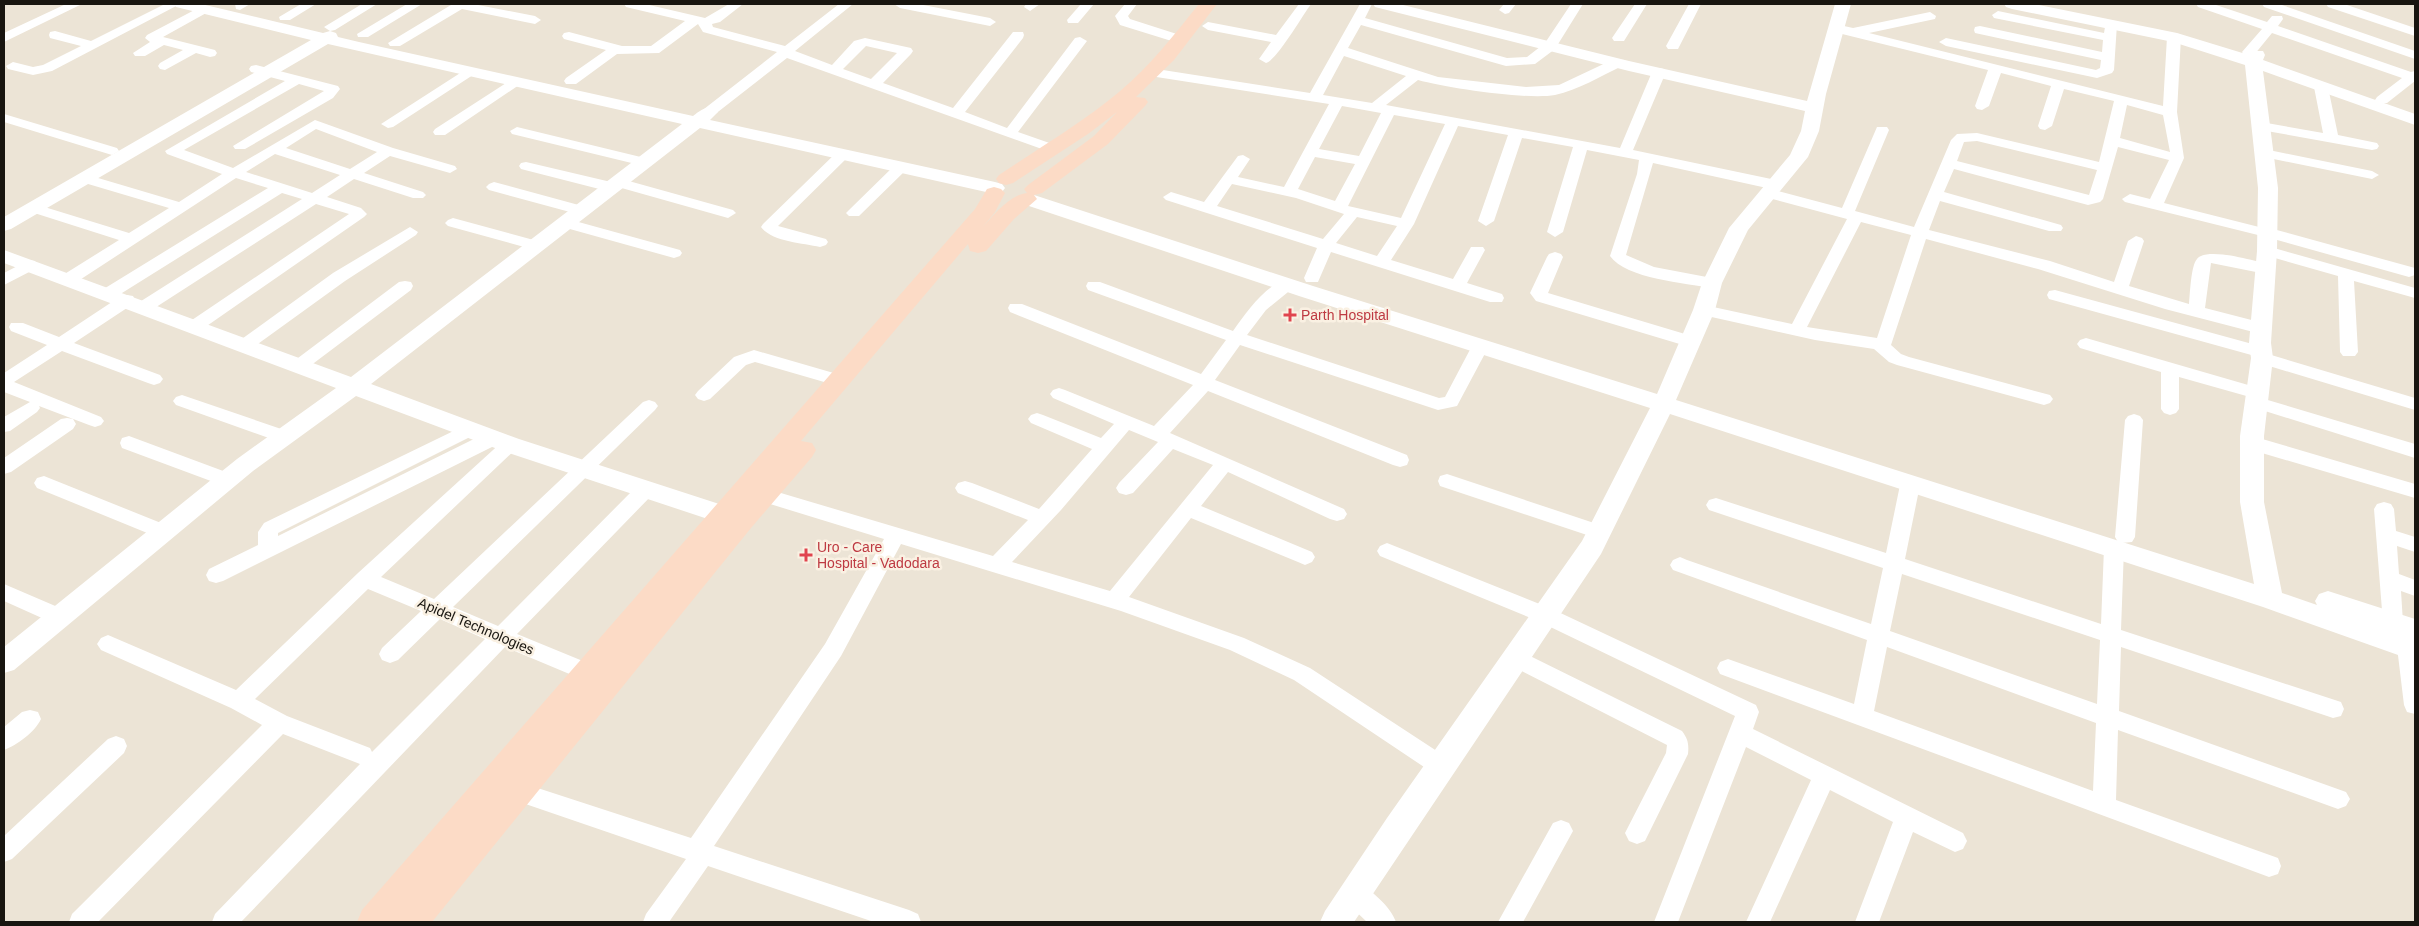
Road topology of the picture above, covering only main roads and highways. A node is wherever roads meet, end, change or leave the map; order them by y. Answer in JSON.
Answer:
{"nodes":[{"id":1,"x":1208,"y":4,"type":"edge"},
{"id":2,"x":1224,"y":4,"type":"edge"},
{"id":3,"x":1157,"y":74,"type":"junction"},
{"id":4,"x":999,"y":185,"type":"junction"},
{"id":5,"x":1031,"y":194,"type":"junction"},
{"id":6,"x":732,"y":518,"type":"junction"},
{"id":7,"x":505,"y":787,"type":"junction"},
{"id":8,"x":374,"y":922,"type":"edge"},
{"id":9,"x":410,"y":922,"type":"edge"}],
"edges":[{"from":1,"to":3,"type":"main road"},
{"from":2,"to":3,"type":"main road"},
{"from":3,"to":4,"type":"main road"},
{"from":3,"to":5,"type":"main road"},
{"from":4,"to":5,"type":"main road"},
{"from":4,"to":6,"type":"main road"},
{"from":5,"to":6,"type":"main road"},
{"from":6,"to":7,"type":"main road"},
{"from":6,"to":7,"type":"main road"},
{"from":7,"to":8,"type":"main road"},
{"from":7,"to":9,"type":"main road"}]}
